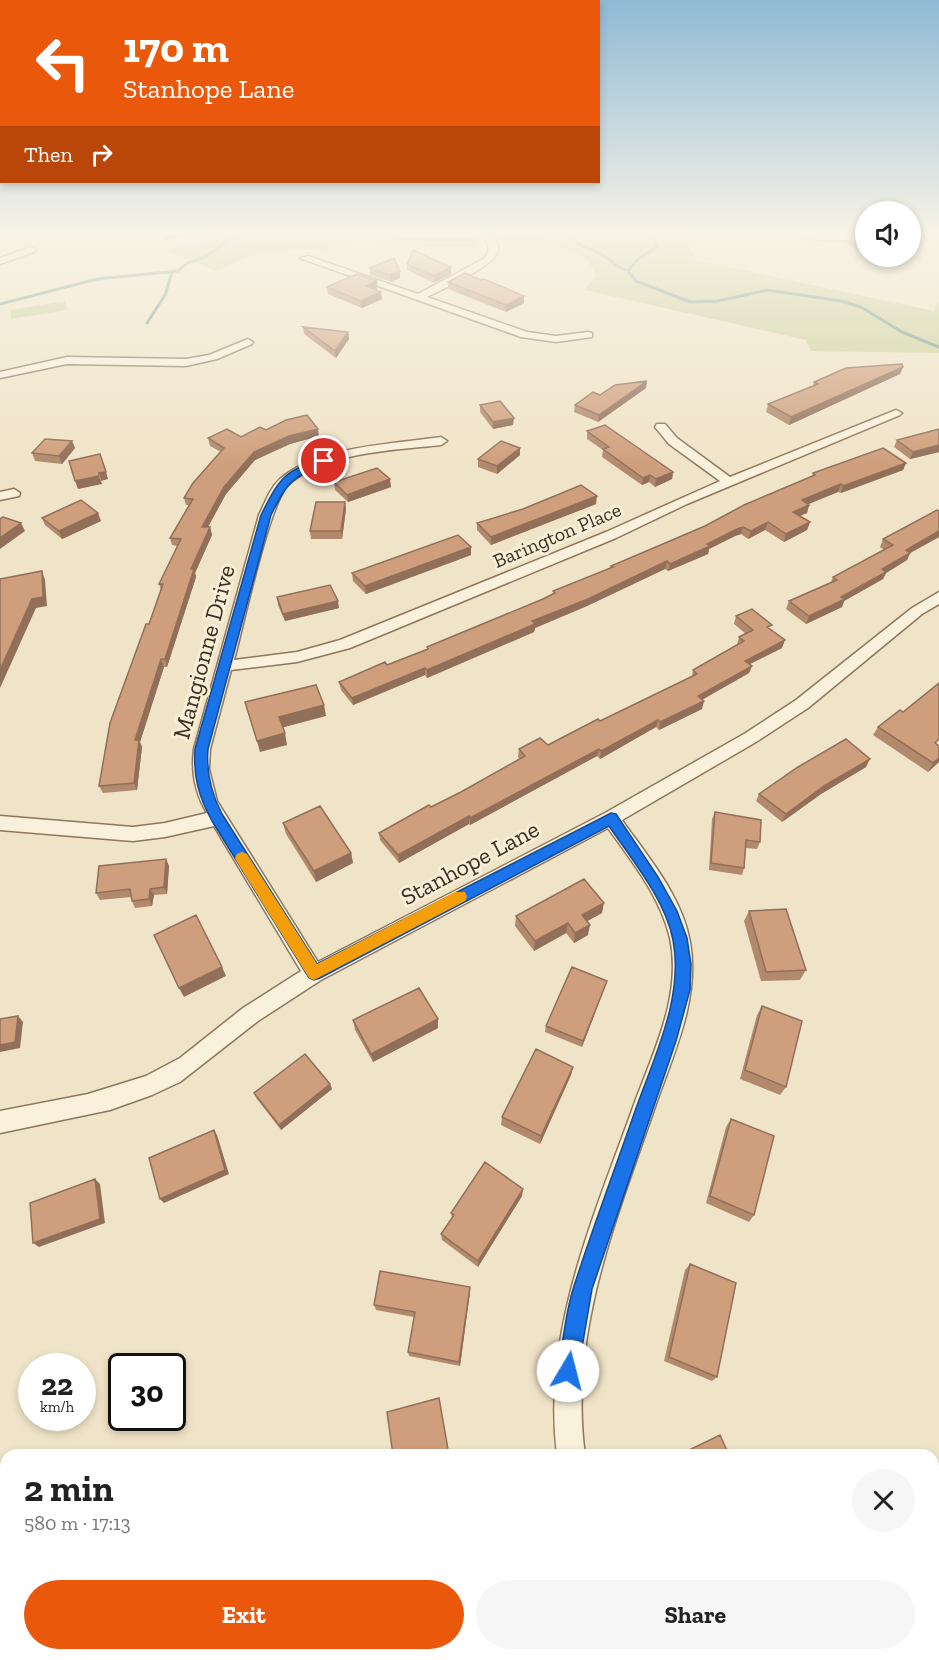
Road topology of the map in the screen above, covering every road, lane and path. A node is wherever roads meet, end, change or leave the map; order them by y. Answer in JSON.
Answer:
{"nodes":[{"id":1,"x":456,"y":311,"type":"edge"},
{"id":2,"x":588,"y":336,"type":"dead end"},
{"id":3,"x":248,"y":342,"type":"dead end"},
{"id":4,"x":0,"y":375,"type":"edge"},
{"id":5,"x":896,"y":413,"type":"dead end"},
{"id":6,"x":661,"y":427,"type":"dead end"},
{"id":7,"x":441,"y":441,"type":"dead end"},
{"id":8,"x":728,"y":481,"type":"junction"},
{"id":9,"x":14,"y":493,"type":"dead end"},
{"id":10,"x":0,"y":496,"type":"edge"},
{"id":11,"x":939,"y":597,"type":"edge"},
{"id":12,"x":225,"y":666,"type":"junction"},
{"id":13,"x":217,"y":818,"type":"junction"},
{"id":14,"x":611,"y":818,"type":"junction"},
{"id":15,"x":0,"y":823,"type":"edge"},
{"id":16,"x":314,"y":974,"type":"junction"},
{"id":17,"x":0,"y":1122,"type":"edge"},
{"id":18,"x":571,"y":1449,"type":"edge"}],
"edges":[{"from":1,"to":2,"type":"street"},
{"from":3,"to":4,"type":"street"},
{"from":5,"to":8,"type":"street","name":"Barington Place"},
{"from":6,"to":8,"type":"street"},
{"from":7,"to":12,"type":"street","name":"Mangionne Drive"},
{"from":8,"to":12,"type":"street","name":"Barington Place"},
{"from":9,"to":10,"type":"street"},
{"from":11,"to":14,"type":"street","name":"Stanhope Lane"},
{"from":12,"to":13,"type":"street","name":"Mangionne Drive"},
{"from":13,"to":15,"type":"street"},
{"from":13,"to":16,"type":"street","name":"Mangionne Drive"},
{"from":14,"to":16,"type":"street","name":"Stanhope Lane"},
{"from":14,"to":18,"type":"street"},
{"from":16,"to":17,"type":"street","name":"Stanhope Lane"}]}
